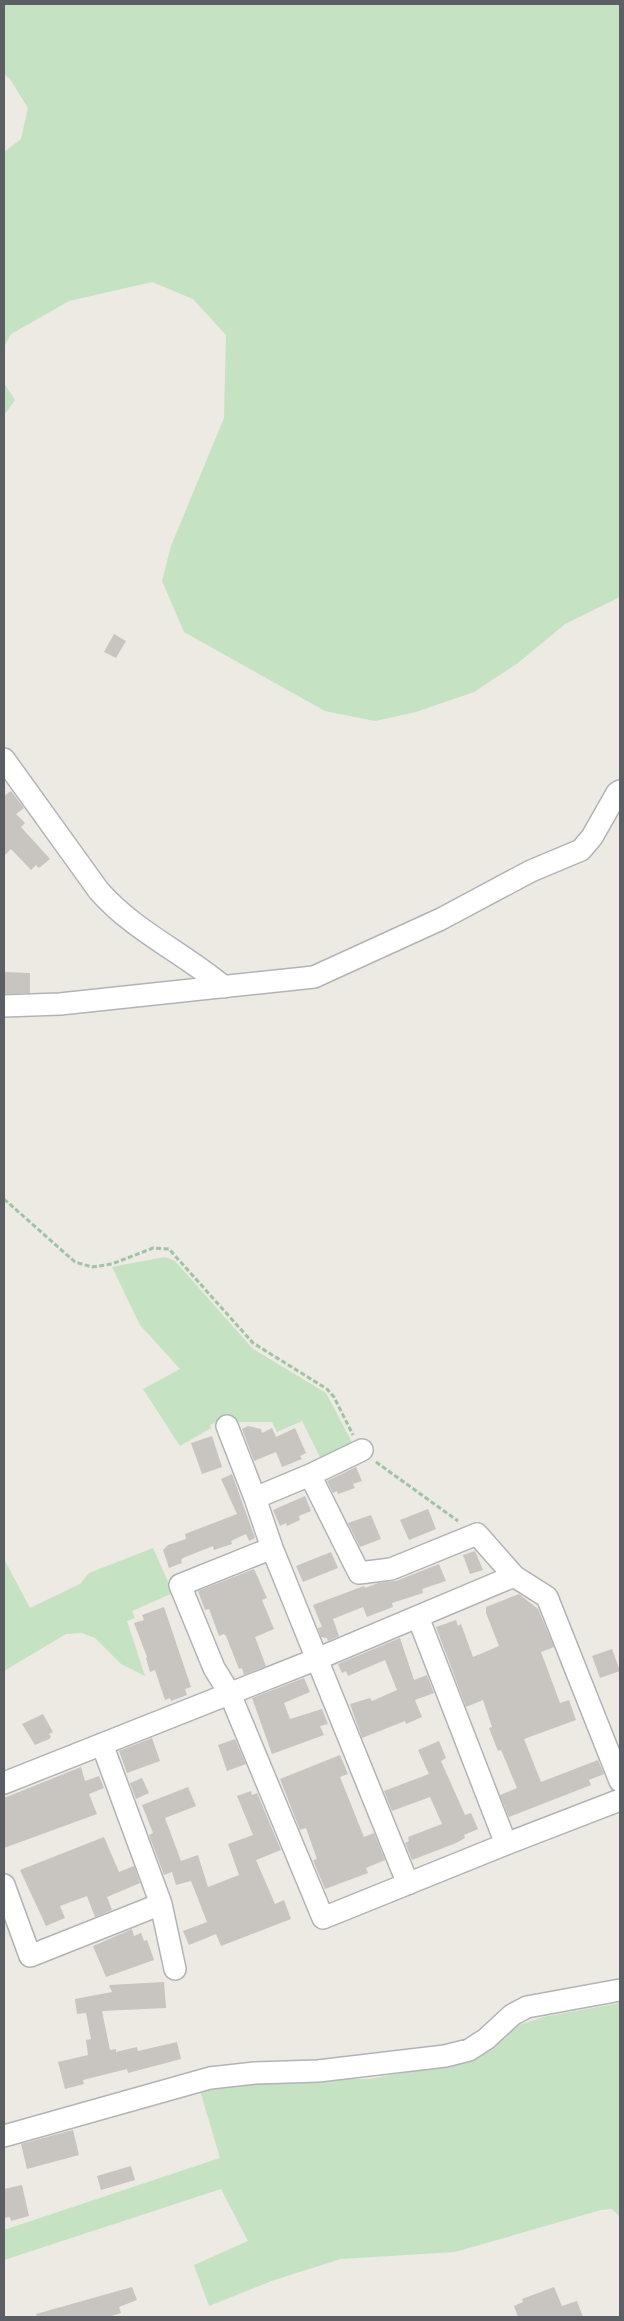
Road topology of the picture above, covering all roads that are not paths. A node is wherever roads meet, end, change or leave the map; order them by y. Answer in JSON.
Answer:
{"nodes":[{"id":1,"x":4,"y":759,"type":"edge"},
{"id":2,"x":620,"y":791,"type":"edge"},
{"id":3,"x":224,"y":987,"type":"junction"},
{"id":4,"x":4,"y":1006,"type":"edge"},
{"id":5,"x":227,"y":1426,"type":"dead end"},
{"id":6,"x":362,"y":1450,"type":"road end"},
{"id":7,"x":310,"y":1475,"type":"junction"},
{"id":8,"x":255,"y":1498,"type":"junction"},
{"id":9,"x":272,"y":1548,"type":"junction"},
{"id":10,"x":514,"y":1576,"type":"junction"},
{"id":11,"x":418,"y":1617,"type":"junction"},
{"id":12,"x":317,"y":1659,"type":"junction"},
{"id":13,"x":230,"y":1694,"type":"junction"},
{"id":14,"x":102,"y":1744,"type":"junction"},
{"id":15,"x":620,"y":1781,"type":"edge"},
{"id":16,"x":4,"y":1783,"type":"edge"},
{"id":17,"x":620,"y":1800,"type":"edge"},
{"id":18,"x":506,"y":1844,"type":"junction"},
{"id":19,"x":408,"y":1884,"type":"junction"},
{"id":20,"x":4,"y":1885,"type":"edge"},
{"id":21,"x":161,"y":1904,"type":"junction"},
{"id":22,"x":175,"y":1969,"type":"dead end"},
{"id":23,"x":620,"y":1990,"type":"edge"},
{"id":24,"x":4,"y":2136,"type":"edge"}],
"edges":[{"from":1,"to":3,"type":"street"},
{"from":2,"to":3,"type":"street"},
{"from":3,"to":4,"type":"street"},
{"from":5,"to":8,"type":"street"},
{"from":6,"to":7,"type":"street"},
{"from":7,"to":8,"type":"street"},
{"from":7,"to":10,"type":"street"},
{"from":8,"to":9,"type":"street"},
{"from":9,"to":12,"type":"street"},
{"from":9,"to":13,"type":"street"},
{"from":10,"to":11,"type":"street"},
{"from":10,"to":15,"type":"street"},
{"from":11,"to":12,"type":"street"},
{"from":11,"to":18,"type":"street"},
{"from":12,"to":13,"type":"street"},
{"from":12,"to":19,"type":"street"},
{"from":13,"to":14,"type":"street"},
{"from":13,"to":19,"type":"street"},
{"from":14,"to":16,"type":"street"},
{"from":14,"to":21,"type":"street"},
{"from":17,"to":18,"type":"street"},
{"from":18,"to":19,"type":"street"},
{"from":20,"to":21,"type":"street"},
{"from":21,"to":22,"type":"street"},
{"from":23,"to":24,"type":"street"}]}
